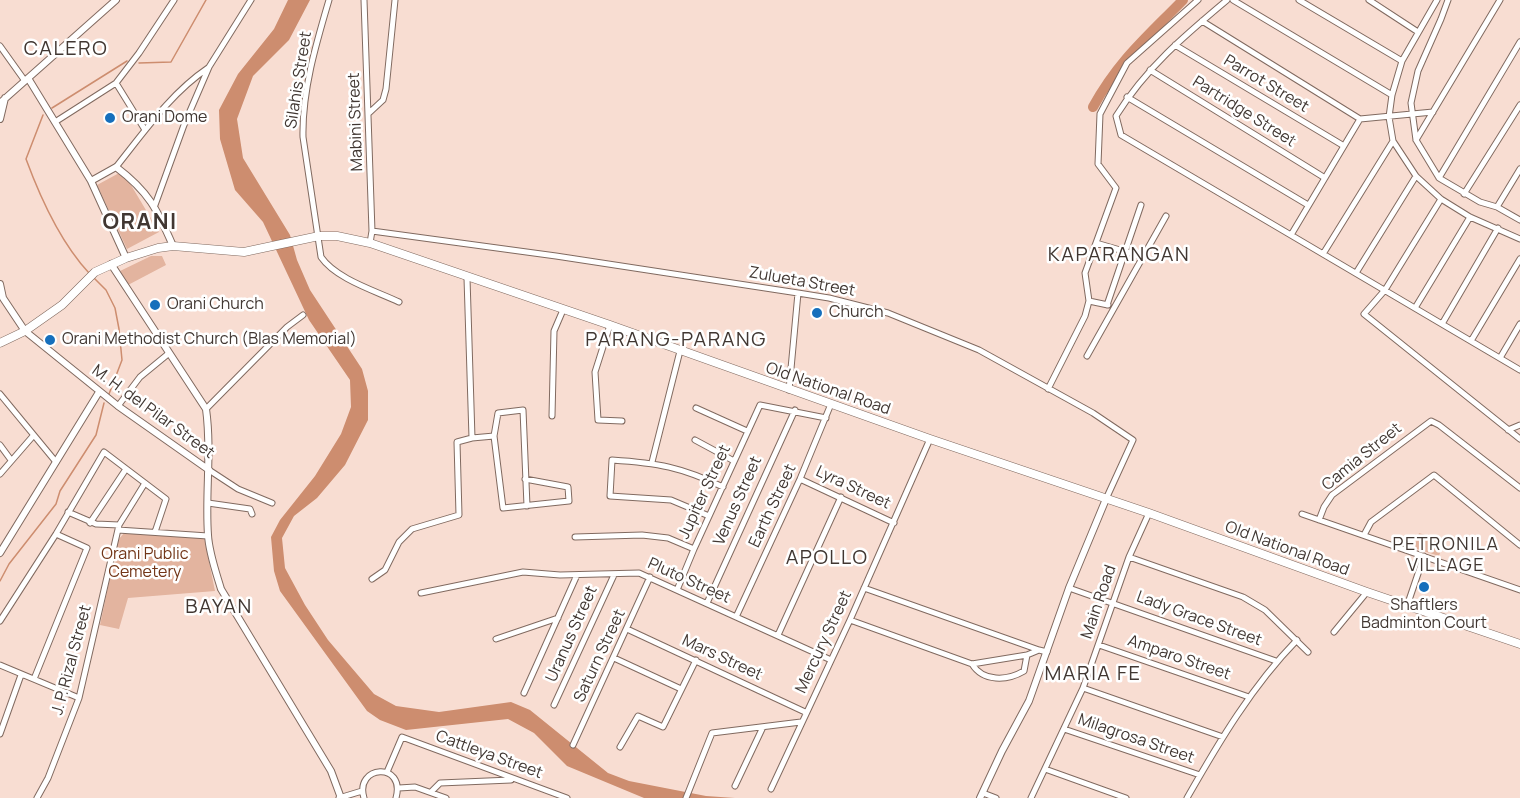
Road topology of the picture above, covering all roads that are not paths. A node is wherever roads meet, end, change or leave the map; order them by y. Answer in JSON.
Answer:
{"nodes":[{"id":1,"x":116,"y":0,"type":"edge"},
{"id":2,"x":174,"y":0,"type":"edge"},
{"id":3,"x":251,"y":0,"type":"edge"},
{"id":4,"x":329,"y":0,"type":"edge"},
{"id":5,"x":364,"y":0,"type":"edge"},
{"id":6,"x":395,"y":0,"type":"edge"},
{"id":7,"x":1198,"y":0,"type":"edge"},
{"id":8,"x":1227,"y":0,"type":"edge"},
{"id":9,"x":1233,"y":0,"type":"edge"},
{"id":10,"x":1299,"y":0,"type":"edge"},
{"id":11,"x":1369,"y":0,"type":"edge"},
{"id":12,"x":1437,"y":0,"type":"edge"},
{"id":13,"x":1448,"y":0,"type":"edge"},
{"id":14,"x":1500,"y":0,"type":"edge"},
{"id":15,"x":1202,"y":21,"type":"junction"},
{"id":16,"x":1418,"y":32,"type":"junction"},
{"id":17,"x":1520,"y":42,"type":"edge"},
{"id":18,"x":1175,"y":45,"type":"junction"},
{"id":19,"x":0,"y":46,"type":"edge"},
{"id":20,"x":1402,"y":61,"type":"junction"},
{"id":21,"x":209,"y":67,"type":"junction"},
{"id":22,"x":1150,"y":70,"type":"junction"},
{"id":23,"x":26,"y":79,"type":"junction"},
{"id":24,"x":116,"y":83,"type":"junction"},
{"id":25,"x":1392,"y":94,"type":"junction"},
{"id":26,"x":1127,"y":97,"type":"junction"},
{"id":27,"x":2,"y":100,"type":"edge"},
{"id":28,"x":1520,"y":105,"type":"edge"},
{"id":29,"x":1433,"y":112,"type":"junction"},
{"id":30,"x":369,"y":113,"type":"junction"},
{"id":31,"x":1411,"y":114,"type":"junction"},
{"id":32,"x":1389,"y":117,"type":"junction"},
{"id":33,"x":0,"y":119,"type":"edge"},
{"id":34,"x":1360,"y":119,"type":"junction"},
{"id":35,"x":54,"y":122,"type":"junction"},
{"id":36,"x":145,"y":130,"type":"junction"},
{"id":37,"x":1416,"y":140,"type":"junction"},
{"id":38,"x":1393,"y":141,"type":"junction"},
{"id":39,"x":1344,"y":146,"type":"junction"},
{"id":40,"x":116,"y":167,"type":"junction"},
{"id":41,"x":1520,"y":169,"type":"edge"},
{"id":42,"x":1416,"y":176,"type":"junction"},
{"id":43,"x":1324,"y":178,"type":"junction"},
{"id":44,"x":1439,"y":178,"type":"junction"},
{"id":45,"x":91,"y":181,"type":"junction"},
{"id":46,"x":1464,"y":194,"type":"junction"},
{"id":47,"x":1441,"y":199,"type":"junction"},
{"id":48,"x":1141,"y":205,"type":"dead end"},
{"id":49,"x":1308,"y":205,"type":"junction"},
{"id":50,"x":155,"y":206,"type":"junction"},
{"id":51,"x":1497,"y":207,"type":"junction"},
{"id":52,"x":1166,"y":216,"type":"dead end"},
{"id":53,"x":1470,"y":217,"type":"junction"},
{"id":54,"x":1520,"y":220,"type":"edge"},
{"id":55,"x":1498,"y":228,"type":"junction"},
{"id":56,"x":372,"y":231,"type":"junction"},
{"id":57,"x":1291,"y":235,"type":"junction"},
{"id":58,"x":319,"y":237,"type":"junction"},
{"id":59,"x":1520,"y":239,"type":"edge"},
{"id":60,"x":370,"y":243,"type":"junction"},
{"id":61,"x":1096,"y":243,"type":"junction"},
{"id":62,"x":173,"y":246,"type":"junction"},
{"id":63,"x":1126,"y":251,"type":"junction"},
{"id":64,"x":1323,"y":254,"type":"junction"},
{"id":65,"x":1144,"y":257,"type":"junction"},
{"id":66,"x":126,"y":258,"type":"junction"},
{"id":67,"x":1520,"y":259,"type":"edge"},
{"id":68,"x":111,"y":264,"type":"junction"},
{"id":69,"x":1356,"y":273,"type":"junction"},
{"id":70,"x":467,"y":278,"type":"junction"},
{"id":71,"x":0,"y":284,"type":"edge"},
{"id":72,"x":1385,"y":290,"type":"junction"},
{"id":73,"x":798,"y":293,"type":"junction"},
{"id":74,"x":1089,"y":301,"type":"junction"},
{"id":75,"x":399,"y":302,"type":"dead end"},
{"id":76,"x":1107,"y":305,"type":"junction"},
{"id":77,"x":1115,"y":307,"type":"junction"},
{"id":78,"x":1415,"y":308,"type":"junction"},
{"id":79,"x":563,"y":309,"type":"junction"},
{"id":80,"x":303,"y":315,"type":"dead end"},
{"id":81,"x":1442,"y":324,"type":"junction"},
{"id":82,"x":1520,"y":324,"type":"edge"},
{"id":83,"x":610,"y":325,"type":"junction"},
{"id":84,"x":25,"y":331,"type":"junction"},
{"id":85,"x":1471,"y":341,"type":"junction"},
{"id":86,"x":0,"y":343,"type":"edge"},
{"id":87,"x":680,"y":351,"type":"junction"},
{"id":88,"x":168,"y":354,"type":"junction"},
{"id":89,"x":1087,"y":356,"type":"dead end"},
{"id":90,"x":1500,"y":358,"type":"junction"},
{"id":91,"x":1520,"y":370,"type":"edge"},
{"id":92,"x":1048,"y":389,"type":"junction"},
{"id":93,"x":789,"y":390,"type":"junction"},
{"id":94,"x":99,"y":392,"type":"junction"},
{"id":95,"x":0,"y":394,"type":"edge"},
{"id":96,"x":831,"y":404,"type":"junction"},
{"id":97,"x":117,"y":406,"type":"junction"},
{"id":98,"x":696,"y":408,"type":"dead end"},
{"id":99,"x":206,"y":409,"type":"junction"},
{"id":100,"x":795,"y":410,"type":"junction"},
{"id":101,"x":552,"y":416,"type":"dead end"},
{"id":102,"x":826,"y":418,"type":"junction"},
{"id":103,"x":622,"y":421,"type":"dead end"},
{"id":104,"x":1520,"y":425,"type":"edge"},
{"id":105,"x":1508,"y":430,"type":"junction"},
{"id":106,"x":747,"y":431,"type":"junction"},
{"id":107,"x":494,"y":435,"type":"junction"},
{"id":108,"x":33,"y":436,"type":"junction"},
{"id":109,"x":472,"y":438,"type":"junction"},
{"id":110,"x":930,"y":439,"type":"junction"},
{"id":111,"x":1520,"y":439,"type":"edge"},
{"id":112,"x":695,"y":440,"type":"dead end"},
{"id":113,"x":0,"y":445,"type":"edge"},
{"id":114,"x":11,"y":459,"type":"junction"},
{"id":115,"x":734,"y":461,"type":"junction"},
{"id":116,"x":56,"y":462,"type":"junction"},
{"id":117,"x":652,"y":462,"type":"junction"},
{"id":118,"x":126,"y":469,"type":"junction"},
{"id":119,"x":209,"y":470,"type":"junction"},
{"id":120,"x":0,"y":474,"type":"edge"},
{"id":121,"x":525,"y":479,"type":"junction"},
{"id":122,"x":801,"y":479,"type":"junction"},
{"id":123,"x":145,"y":483,"type":"junction"},
{"id":124,"x":723,"y":487,"type":"junction"},
{"id":125,"x":1520,"y":488,"type":"edge"},
{"id":126,"x":841,"y":496,"type":"junction"},
{"id":127,"x":1106,"y":498,"type":"junction"},
{"id":128,"x":208,"y":503,"type":"junction"},
{"id":129,"x":272,"y":503,"type":"dead end"},
{"id":130,"x":527,"y":506,"type":"junction"},
{"id":131,"x":68,"y":512,"type":"junction"},
{"id":132,"x":1149,"y":513,"type":"junction"},
{"id":133,"x":252,"y":514,"type":"dead end"},
{"id":134,"x":1302,"y":514,"type":"dead end"},
{"id":135,"x":709,"y":516,"type":"junction"},
{"id":136,"x":1319,"y":520,"type":"junction"},
{"id":137,"x":90,"y":523,"type":"junction"},
{"id":138,"x":894,"y":523,"type":"junction"},
{"id":139,"x":119,"y":528,"type":"junction"},
{"id":140,"x":155,"y":532,"type":"junction"},
{"id":141,"x":56,"y":534,"type":"junction"},
{"id":142,"x":1364,"y":535,"type":"junction"},
{"id":143,"x":208,"y":536,"type":"junction"},
{"id":144,"x":575,"y":537,"type":"dead end"},
{"id":145,"x":1520,"y":545,"type":"edge"},
{"id":146,"x":694,"y":549,"type":"junction"},
{"id":147,"x":0,"y":553,"type":"edge"},
{"id":148,"x":1424,"y":556,"type":"junction"},
{"id":149,"x":1129,"y":557,"type":"junction"},
{"id":150,"x":577,"y":575,"type":"junction"},
{"id":151,"x":614,"y":575,"type":"junction"},
{"id":152,"x":650,"y":578,"type":"junction"},
{"id":153,"x":372,"y":579,"type":"dead end"},
{"id":154,"x":864,"y":588,"type":"junction"},
{"id":155,"x":1069,"y":588,"type":"junction"},
{"id":156,"x":677,"y":590,"type":"junction"},
{"id":157,"x":1520,"y":590,"type":"edge"},
{"id":158,"x":1367,"y":592,"type":"junction"},
{"id":159,"x":421,"y":593,"type":"dead end"},
{"id":160,"x":707,"y":603,"type":"junction"},
{"id":161,"x":1113,"y":603,"type":"junction"},
{"id":162,"x":1407,"y":606,"type":"junction"},
{"id":163,"x":736,"y":617,"type":"junction"},
{"id":164,"x":558,"y":618,"type":"junction"},
{"id":165,"x":850,"y":620,"type":"junction"},
{"id":166,"x":0,"y":621,"type":"edge"},
{"id":167,"x":627,"y":629,"type":"junction"},
{"id":168,"x":1334,"y":632,"type":"dead end"},
{"id":169,"x":778,"y":635,"type":"junction"},
{"id":170,"x":496,"y":639,"type":"dead end"},
{"id":171,"x":1297,"y":640,"type":"junction"},
{"id":172,"x":1520,"y":644,"type":"edge"},
{"id":173,"x":1100,"y":645,"type":"junction"},
{"id":174,"x":1039,"y":650,"type":"junction"},
{"id":175,"x":1047,"y":652,"type":"junction"},
{"id":176,"x":1308,"y":652,"type":"dead end"},
{"id":177,"x":1027,"y":655,"type":"junction"},
{"id":178,"x":614,"y":657,"type":"junction"},
{"id":179,"x":696,"y":660,"type":"junction"},
{"id":180,"x":831,"y":660,"type":"junction"},
{"id":181,"x":1276,"y":661,"type":"junction"},
{"id":182,"x":972,"y":664,"type":"junction"},
{"id":183,"x":0,"y":665,"type":"edge"},
{"id":184,"x":21,"y":675,"type":"junction"},
{"id":185,"x":34,"y":679,"type":"junction"},
{"id":186,"x":1083,"y":688,"type":"junction"},
{"id":187,"x":681,"y":689,"type":"junction"},
{"id":188,"x":524,"y":693,"type":"dead end"},
{"id":189,"x":1249,"y":697,"type":"junction"},
{"id":190,"x":79,"y":698,"type":"junction"},
{"id":191,"x":554,"y":705,"type":"dead end"},
{"id":192,"x":805,"y":712,"type":"junction"},
{"id":193,"x":801,"y":722,"type":"junction"},
{"id":194,"x":763,"y":727,"type":"junction"},
{"id":195,"x":1064,"y":729,"type":"junction"},
{"id":196,"x":0,"y":734,"type":"edge"},
{"id":197,"x":1223,"y":737,"type":"junction"},
{"id":198,"x":573,"y":745,"type":"dead end"},
{"id":199,"x":620,"y":747,"type":"dead end"},
{"id":200,"x":1045,"y":769,"type":"junction"},
{"id":201,"x":387,"y":772,"type":"junction"},
{"id":202,"x":1200,"y":776,"type":"junction"},
{"id":203,"x":516,"y":779,"type":"junction"},
{"id":204,"x":735,"y":786,"type":"dead end"},
{"id":205,"x":399,"y":788,"type":"junction"},
{"id":206,"x":771,"y":789,"type":"dead end"},
{"id":207,"x":362,"y":791,"type":"junction"},
{"id":208,"x":430,"y":792,"type":"junction"},
{"id":209,"x":982,"y":795,"type":"edge"},
{"id":210,"x":37,"y":798,"type":"edge"},
{"id":211,"x":341,"y":798,"type":"edge"},
{"id":212,"x":364,"y":798,"type":"edge"},
{"id":213,"x":396,"y":798,"type":"edge"},
{"id":214,"x":446,"y":798,"type":"edge"},
{"id":215,"x":567,"y":798,"type":"edge"},
{"id":216,"x":686,"y":798,"type":"edge"},
{"id":217,"x":996,"y":798,"type":"edge"},
{"id":218,"x":1031,"y":798,"type":"edge"},
{"id":219,"x":1126,"y":798,"type":"edge"},
{"id":220,"x":1187,"y":798,"type":"edge"}],
"edges":[{"from":1,"to":23,"type":"street"},
{"from":2,"to":24,"type":"street"},
{"from":3,"to":21,"type":"street"},
{"from":4,"to":58,"type":"street","name":"Silahis Street"},
{"from":5,"to":30,"type":"street","name":"Mabini Street"},
{"from":6,"to":30,"type":"street"},
{"from":7,"to":61,"type":"street"},
{"from":8,"to":15,"type":"street"},
{"from":9,"to":25,"type":"street"},
{"from":10,"to":20,"type":"street"},
{"from":11,"to":16,"type":"street"},
{"from":12,"to":16,"type":"street"},
{"from":13,"to":31,"type":"street"},
{"from":14,"to":29,"type":"street"},
{"from":15,"to":18,"type":"street"},
{"from":15,"to":34,"type":"street"},
{"from":16,"to":20,"type":"street"},
{"from":17,"to":44,"type":"street"},
{"from":18,"to":22,"type":"street"},
{"from":18,"to":39,"type":"street","name":"Parrot Street"},
{"from":19,"to":23,"type":"street"},
{"from":20,"to":25,"type":"street"},
{"from":21,"to":36,"type":"street"},
{"from":21,"to":50,"type":"street"},
{"from":22,"to":26,"type":"street"},
{"from":22,"to":43,"type":"street","name":"Partridge Street"},
{"from":23,"to":27,"type":"street"},
{"from":23,"to":35,"type":"street"},
{"from":24,"to":35,"type":"street"},
{"from":24,"to":36,"type":"street"},
{"from":25,"to":32,"type":"street"},
{"from":26,"to":49,"type":"street"},
{"from":26,"to":57,"type":"street"},
{"from":27,"to":33,"type":"street"},
{"from":28,"to":46,"type":"street"},
{"from":29,"to":31,"type":"street"},
{"from":29,"to":37,"type":"street"},
{"from":30,"to":56,"type":"street","name":"Mabini Street"},
{"from":31,"to":32,"type":"street"},
{"from":31,"to":37,"type":"street"},
{"from":32,"to":34,"type":"street"},
{"from":32,"to":38,"type":"street"},
{"from":34,"to":39,"type":"street"},
{"from":35,"to":45,"type":"street"},
{"from":36,"to":40,"type":"street"},
{"from":37,"to":44,"type":"street"},
{"from":38,"to":42,"type":"street"},
{"from":38,"to":64,"type":"street"},
{"from":39,"to":43,"type":"street"},
{"from":40,"to":45,"type":"street"},
{"from":40,"to":50,"type":"street"},
{"from":41,"to":51,"type":"street"},
{"from":42,"to":47,"type":"street"},
{"from":42,"to":69,"type":"street"},
{"from":43,"to":49,"type":"street"},
{"from":44,"to":46,"type":"street"},
{"from":45,"to":66,"type":"street"},
{"from":46,"to":51,"type":"street"},
{"from":47,"to":53,"type":"street"},
{"from":47,"to":72,"type":"street"},
{"from":48,"to":63,"type":"street"},
{"from":49,"to":57,"type":"street"},
{"from":50,"to":62,"type":"street"},
{"from":51,"to":54,"type":"street"},
{"from":52,"to":65,"type":"street"},
{"from":53,"to":55,"type":"street"},
{"from":53,"to":78,"type":"street"},
{"from":55,"to":59,"type":"street"},
{"from":55,"to":81,"type":"street"},
{"from":56,"to":60,"type":"street","name":"Mabini Street"},
{"from":56,"to":73,"type":"street","name":"Zulueta Street"},
{"from":57,"to":64,"type":"street"},
{"from":58,"to":60,"type":"main road","name":"Old National Road"},
{"from":58,"to":62,"type":"main road","name":"Old National Road"},
{"from":58,"to":75,"type":"street","name":"Silahis Street"},
{"from":60,"to":70,"type":"main road","name":"Old National Road"},
{"from":61,"to":63,"type":"street"},
{"from":61,"to":74,"type":"street"},
{"from":62,"to":66,"type":"main road","name":"Old National Road"},
{"from":63,"to":65,"type":"street"},
{"from":63,"to":76,"type":"street"},
{"from":64,"to":69,"type":"street"},
{"from":65,"to":77,"type":"street"},
{"from":66,"to":68,"type":"main road","name":"Old National Road"},
{"from":67,"to":85,"type":"street"},
{"from":68,"to":84,"type":"main road","name":"Old National Road"},
{"from":68,"to":88,"type":"street"},
{"from":69,"to":72,"type":"street"},
{"from":70,"to":79,"type":"main road","name":"Old National Road"},
{"from":70,"to":109,"type":"street"},
{"from":71,"to":84,"type":"street","name":"M. H. del Pilar Street"},
{"from":72,"to":78,"type":"street"},
{"from":72,"to":105,"type":"street"},
{"from":73,"to":92,"type":"street","name":"Zulueta Street"},
{"from":73,"to":93,"type":"street"},
{"from":74,"to":76,"type":"street"},
{"from":74,"to":92,"type":"street"},
{"from":76,"to":77,"type":"street"},
{"from":77,"to":89,"type":"street"},
{"from":78,"to":81,"type":"street"},
{"from":79,"to":83,"type":"main road","name":"Old National Road"},
{"from":79,"to":101,"type":"street"},
{"from":80,"to":99,"type":"street"},
{"from":81,"to":85,"type":"street"},
{"from":82,"to":90,"type":"street"},
{"from":83,"to":87,"type":"main road","name":"Old National Road"},
{"from":83,"to":103,"type":"street"},
{"from":84,"to":86,"type":"main road","name":"Old National Road"},
{"from":84,"to":94,"type":"street","name":"M. H. del Pilar Street"},
{"from":85,"to":90,"type":"street"},
{"from":87,"to":93,"type":"main road","name":"Old National Road"},
{"from":87,"to":117,"type":"street"},
{"from":88,"to":97,"type":"street"},
{"from":88,"to":99,"type":"street"},
{"from":90,"to":91,"type":"street"},
{"from":92,"to":127,"type":"street","name":"Zulueta Street"},
{"from":93,"to":96,"type":"main road","name":"Old National Road"},
{"from":94,"to":97,"type":"street","name":"M. H. del Pilar Street"},
{"from":94,"to":116,"type":"street"},
{"from":95,"to":108,"type":"street"},
{"from":96,"to":102,"type":"street","name":"Earth Street"},
{"from":96,"to":110,"type":"main road","name":"Old National Road"},
{"from":97,"to":119,"type":"street","name":"M. H. del Pilar Street"},
{"from":98,"to":106,"type":"street"},
{"from":99,"to":119,"type":"street"},
{"from":100,"to":102,"type":"street"},
{"from":100,"to":106,"type":"street","name":"Jupiter Street"},
{"from":100,"to":160,"type":"street","name":"Venus Street"},
{"from":102,"to":122,"type":"street","name":"Earth Street"},
{"from":104,"to":105,"type":"street"},
{"from":105,"to":111,"type":"street"},
{"from":106,"to":115,"type":"street","name":"Jupiter Street"},
{"from":107,"to":109,"type":"street"},
{"from":107,"to":121,"type":"street"},
{"from":107,"to":130,"type":"street"},
{"from":108,"to":114,"type":"street"},
{"from":108,"to":116,"type":"street"},
{"from":109,"to":153,"type":"street"},
{"from":110,"to":127,"type":"main road","name":"Old National Road"},
{"from":110,"to":138,"type":"street","name":"Mercury Street"},
{"from":112,"to":115,"type":"street"},
{"from":113,"to":114,"type":"street"},
{"from":114,"to":120,"type":"street"},
{"from":115,"to":124,"type":"street","name":"Jupiter Street"},
{"from":116,"to":147,"type":"street"},
{"from":117,"to":124,"type":"street"},
{"from":117,"to":135,"type":"street"},
{"from":118,"to":123,"type":"street"},
{"from":118,"to":131,"type":"street"},
{"from":118,"to":137,"type":"street"},
{"from":119,"to":128,"type":"street"},
{"from":119,"to":129,"type":"street","name":"M. H. del Pilar Street"},
{"from":121,"to":130,"type":"street"},
{"from":121,"to":130,"type":"street"},
{"from":122,"to":126,"type":"street","name":"Lyra Street"},
{"from":122,"to":163,"type":"street","name":"Earth Street"},
{"from":123,"to":139,"type":"street","name":"J. P. Rizal Street"},
{"from":123,"to":140,"type":"street"},
{"from":124,"to":135,"type":"street","name":"Jupiter Street"},
{"from":125,"to":136,"type":"street","name":"Camia Street"},
{"from":126,"to":138,"type":"street","name":"Lyra Street"},
{"from":126,"to":169,"type":"street"},
{"from":127,"to":132,"type":"main road","name":"Old National Road"},
{"from":127,"to":155,"type":"street"},
{"from":128,"to":133,"type":"street"},
{"from":128,"to":143,"type":"street"},
{"from":131,"to":137,"type":"street"},
{"from":131,"to":141,"type":"street"},
{"from":132,"to":149,"type":"street","name":"Main Road"},
{"from":132,"to":158,"type":"main road","name":"Old National Road"},
{"from":134,"to":136,"type":"street"},
{"from":135,"to":146,"type":"street","name":"Jupiter Street"},
{"from":136,"to":142,"type":"street"},
{"from":137,"to":139,"type":"street"},
{"from":138,"to":154,"type":"street","name":"Mercury Street"},
{"from":139,"to":140,"type":"street"},
{"from":139,"to":190,"type":"street","name":"J. P. Rizal Street"},
{"from":140,"to":143,"type":"street"},
{"from":141,"to":166,"type":"street"},
{"from":141,"to":185,"type":"street"},
{"from":142,"to":145,"type":"street"},
{"from":142,"to":148,"type":"street"},
{"from":143,"to":211,"type":"street"},
{"from":144,"to":146,"type":"street"},
{"from":146,"to":156,"type":"street","name":"Jupiter Street"},
{"from":148,"to":157,"type":"street"},
{"from":148,"to":162,"type":"street"},
{"from":149,"to":161,"type":"street","name":"Main Road"},
{"from":149,"to":171,"type":"street"},
{"from":150,"to":151,"type":"street","name":"Pluto Street"},
{"from":150,"to":159,"type":"street","name":"Pluto Street"},
{"from":150,"to":164,"type":"street"},
{"from":151,"to":152,"type":"street","name":"Pluto Street"},
{"from":151,"to":191,"type":"street","name":"Uranus Street"},
{"from":152,"to":156,"type":"street","name":"Pluto Street"},
{"from":152,"to":167,"type":"street","name":"Saturn Street"},
{"from":154,"to":165,"type":"street","name":"Mercury Street"},
{"from":154,"to":174,"type":"street"},
{"from":155,"to":161,"type":"street","name":"Lady Grace Street"},
{"from":155,"to":175,"type":"street"},
{"from":156,"to":160,"type":"street","name":"Pluto Street"},
{"from":158,"to":162,"type":"main road","name":"Old National Road"},
{"from":158,"to":168,"type":"street"},
{"from":160,"to":163,"type":"street","name":"Pluto Street"},
{"from":161,"to":173,"type":"street","name":"Main Road"},
{"from":161,"to":181,"type":"street","name":"Lady Grace Street"},
{"from":162,"to":172,"type":"main road","name":"Old National Road"},
{"from":163,"to":169,"type":"street","name":"Pluto Street"},
{"from":164,"to":170,"type":"street"},
{"from":164,"to":188,"type":"street"},
{"from":165,"to":180,"type":"street","name":"Mercury Street"},
{"from":165,"to":182,"type":"street"},
{"from":167,"to":178,"type":"street","name":"Saturn Street"},
{"from":167,"to":179,"type":"street","name":"Mars Street"},
{"from":169,"to":180,"type":"street","name":"Pluto Street"},
{"from":171,"to":176,"type":"street"},
{"from":171,"to":181,"type":"street"},
{"from":173,"to":186,"type":"street","name":"Main Road"},
{"from":173,"to":189,"type":"street","name":"Amparo Street"},
{"from":174,"to":175,"type":"street"},
{"from":174,"to":177,"type":"street"},
{"from":175,"to":209,"type":"street"},
{"from":177,"to":182,"type":"street"},
{"from":177,"to":182,"type":"street"},
{"from":178,"to":187,"type":"street"},
{"from":178,"to":198,"type":"street","name":"Saturn Street"},
{"from":179,"to":187,"type":"street"},
{"from":179,"to":192,"type":"street","name":"Mars Street"},
{"from":180,"to":192,"type":"street","name":"Mercury Street"},
{"from":181,"to":189,"type":"street"},
{"from":183,"to":184,"type":"street"},
{"from":184,"to":185,"type":"street"},
{"from":184,"to":196,"type":"street"},
{"from":185,"to":190,"type":"street"},
{"from":186,"to":195,"type":"street","name":"Main Road"},
{"from":186,"to":197,"type":"street"},
{"from":187,"to":199,"type":"street"},
{"from":189,"to":197,"type":"street"},
{"from":190,"to":210,"type":"street","name":"J. P. Rizal Street"},
{"from":192,"to":193,"type":"street","name":"Mercury Street"},
{"from":193,"to":194,"type":"street"},
{"from":193,"to":206,"type":"street","name":"Mercury Street"},
{"from":194,"to":204,"type":"street"},
{"from":194,"to":216,"type":"street"},
{"from":195,"to":200,"type":"street","name":"Main Road"},
{"from":195,"to":202,"type":"street","name":"Milagrosa Street"},
{"from":197,"to":202,"type":"street"},
{"from":200,"to":218,"type":"street","name":"Main Road"},
{"from":200,"to":219,"type":"street"},
{"from":201,"to":203,"type":"street","name":"Cattleya Street"},
{"from":201,"to":205,"type":"street"},
{"from":201,"to":207,"type":"street"},
{"from":202,"to":220,"type":"street"},
{"from":203,"to":208,"type":"street"},
{"from":203,"to":215,"type":"street","name":"Cattleya Street"},
{"from":205,"to":208,"type":"street"},
{"from":205,"to":213,"type":"street"},
{"from":207,"to":211,"type":"street"},
{"from":207,"to":212,"type":"street"},
{"from":208,"to":214,"type":"street"},
{"from":209,"to":217,"type":"street"}]}
